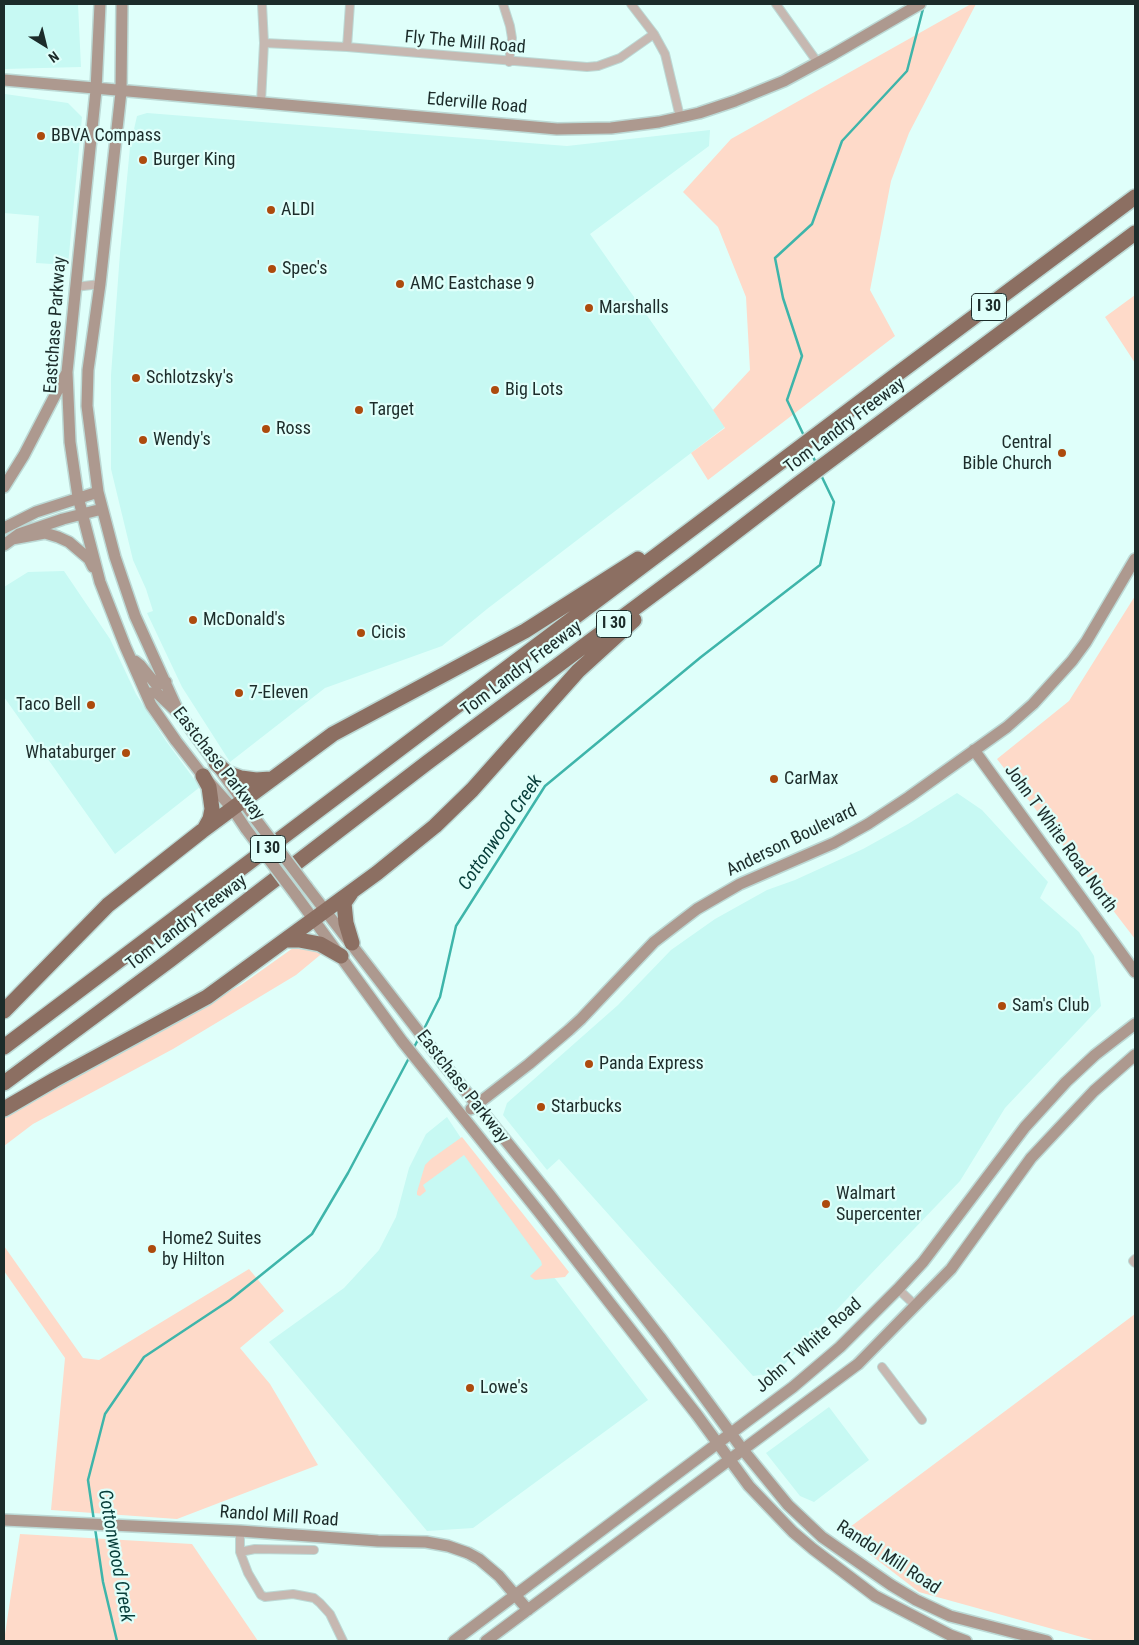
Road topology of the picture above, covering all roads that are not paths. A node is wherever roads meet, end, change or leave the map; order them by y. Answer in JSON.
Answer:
{"nodes":[{"id":1,"x":100,"y":4,"type":"edge"},
{"id":2,"x":122,"y":4,"type":"edge"},
{"id":3,"x":262,"y":4,"type":"edge"},
{"id":4,"x":350,"y":4,"type":"edge"},
{"id":5,"x":503,"y":4,"type":"edge"},
{"id":6,"x":631,"y":4,"type":"edge"},
{"id":7,"x":776,"y":4,"type":"edge"},
{"id":8,"x":920,"y":4,"type":"edge"},
{"id":9,"x":654,"y":34,"type":"junction"},
{"id":10,"x":264,"y":43,"type":"junction"},
{"id":11,"x":347,"y":47,"type":"junction"},
{"id":12,"x":509,"y":62,"type":"junction"},
{"id":13,"x":818,"y":63,"type":"junction"},
{"id":14,"x":4,"y":80,"type":"edge"},
{"id":15,"x":96,"y":90,"type":"junction"},
{"id":16,"x":121,"y":92,"type":"junction"},
{"id":17,"x":261,"y":102,"type":"junction"},
{"id":18,"x":680,"y":117,"type":"junction"},
{"id":19,"x":1135,"y":197,"type":"edge"},
{"id":20,"x":1135,"y":233,"type":"edge"},
{"id":21,"x":100,"y":284,"type":"junction"},
{"id":22,"x":75,"y":287,"type":"junction"},
{"id":23,"x":67,"y":372,"type":"junction"},
{"id":24,"x":772,"y":469,"type":"junction"},
{"id":25,"x":4,"y":487,"type":"edge"},
{"id":26,"x":98,"y":492,"type":"junction"},
{"id":27,"x":78,"y":497,"type":"junction"},
{"id":28,"x":102,"y":510,"type":"junction"},
{"id":29,"x":83,"y":515,"type":"junction"},
{"id":30,"x":4,"y":528,"type":"edge"},
{"id":31,"x":8,"y":542,"type":"edge"},
{"id":32,"x":1135,"y":558,"type":"edge"},
{"id":33,"x":694,"y":564,"type":"junction"},
{"id":34,"x":100,"y":582,"type":"junction"},
{"id":35,"x":131,"y":659,"type":"junction"},
{"id":36,"x":166,"y":682,"type":"junction"},
{"id":37,"x":147,"y":693,"type":"junction"},
{"id":38,"x":179,"y":713,"type":"junction"},
{"id":39,"x":974,"y":750,"type":"junction"},
{"id":40,"x":216,"y":763,"type":"junction"},
{"id":41,"x":203,"y":776,"type":"junction"},
{"id":42,"x":271,"y":779,"type":"junction"},
{"id":43,"x":237,"y":805,"type":"junction"},
{"id":44,"x":205,"y":829,"type":"junction"},
{"id":45,"x":351,"y":893,"type":"junction"},
{"id":46,"x":320,"y":916,"type":"junction"},
{"id":47,"x":286,"y":940,"type":"junction"},
{"id":48,"x":352,"y":944,"type":"junction"},
{"id":49,"x":341,"y":956,"type":"junction"},
{"id":50,"x":1135,"y":972,"type":"edge"},
{"id":51,"x":4,"y":1011,"type":"edge"},
{"id":52,"x":1135,"y":1024,"type":"edge"},
{"id":53,"x":4,"y":1047,"type":"edge"},
{"id":54,"x":1135,"y":1055,"type":"edge"},
{"id":55,"x":4,"y":1083,"type":"edge"},
{"id":56,"x":476,"y":1105,"type":"junction"},
{"id":57,"x":4,"y":1109,"type":"edge"},
{"id":58,"x":462,"y":1116,"type":"junction"},
{"id":59,"x":601,"y":1261,"type":"junction"},
{"id":60,"x":586,"y":1273,"type":"junction"},
{"id":61,"x":898,"y":1289,"type":"junction"},
{"id":62,"x":916,"y":1306,"type":"junction"},
{"id":63,"x":882,"y":1367,"type":"dead end"},
{"id":64,"x":922,"y":1420,"type":"dead end"},
{"id":65,"x":732,"y":1434,"type":"junction"},
{"id":66,"x":717,"y":1444,"type":"junction"},
{"id":67,"x":743,"y":1450,"type":"junction"},
{"id":68,"x":729,"y":1461,"type":"junction"},
{"id":69,"x":4,"y":1520,"type":"edge"},
{"id":70,"x":240,"y":1531,"type":"junction"},
{"id":71,"x":314,"y":1550,"type":"dead end"},
{"id":72,"x":240,"y":1552,"type":"junction"},
{"id":73,"x":516,"y":1594,"type":"junction"},
{"id":74,"x":528,"y":1610,"type":"junction"},
{"id":75,"x":1029,"y":1639,"type":"edge"},
{"id":76,"x":343,"y":1641,"type":"edge"},
{"id":77,"x":454,"y":1641,"type":"edge"},
{"id":78,"x":486,"y":1641,"type":"edge"},
{"id":79,"x":966,"y":1641,"type":"edge"},
{"id":80,"x":1047,"y":1641,"type":"edge"}],
"edges":[{"from":1,"to":15,"type":"main road","name":"Eastchase Parkway"},
{"from":2,"to":16,"type":"main road","name":"Eastchase Parkway"},
{"from":3,"to":10,"type":"street"},
{"from":4,"to":11,"type":"street"},
{"from":5,"to":12,"type":"street"},
{"from":6,"to":9,"type":"street"},
{"from":7,"to":13,"type":"street"},
{"from":8,"to":13,"type":"main road","name":"Ederville Road"},
{"from":9,"to":12,"type":"street","name":"Fly The Mill Road"},
{"from":9,"to":18,"type":"street"},
{"from":10,"to":11,"type":"street","name":"Fly The Mill Road"},
{"from":10,"to":17,"type":"street"},
{"from":11,"to":12,"type":"street","name":"Fly The Mill Road"},
{"from":13,"to":18,"type":"main road","name":"Ederville Road"},
{"from":14,"to":15,"type":"main road","name":"Ederville Road"},
{"from":15,"to":16,"type":"main road","name":"Ederville Road"},
{"from":15,"to":22,"type":"main road","name":"Eastchase Parkway"},
{"from":16,"to":17,"type":"main road","name":"Ederville Road"},
{"from":16,"to":21,"type":"main road","name":"Eastchase Parkway"},
{"from":17,"to":18,"type":"main road","name":"Ederville Road"},
{"from":19,"to":24,"type":"highway","name":"Tom Landry Freeway","number":"I 30"},
{"from":20,"to":33,"type":"highway","name":"Tom Landry Freeway","number":"I 30"},
{"from":21,"to":22,"type":"street"},
{"from":21,"to":26,"type":"main road","name":"Eastchase Parkway"},
{"from":22,"to":23,"type":"main road","name":"Eastchase Parkway"},
{"from":23,"to":25,"type":"main road"},
{"from":23,"to":27,"type":"main road","name":"Eastchase Parkway"},
{"from":24,"to":42,"type":"highway"},
{"from":24,"to":53,"type":"highway","name":"Tom Landry Freeway","number":"I 30"},
{"from":26,"to":27,"type":"main road"},
{"from":26,"to":28,"type":"main road","name":"Eastchase Parkway"},
{"from":27,"to":29,"type":"main road","name":"Eastchase Parkway"},
{"from":27,"to":30,"type":"main road"},
{"from":28,"to":29,"type":"main road"},
{"from":28,"to":36,"type":"main road","name":"Eastchase Parkway"},
{"from":29,"to":31,"type":"main road"},
{"from":29,"to":34,"type":"main road","name":"Eastchase Parkway"},
{"from":31,"to":34,"type":"main road"},
{"from":32,"to":39,"type":"main road","name":"Anderson Boulevard"},
{"from":33,"to":45,"type":"highway"},
{"from":33,"to":55,"type":"highway","name":"Tom Landry Freeway","number":"I 30"},
{"from":34,"to":35,"type":"main road","name":"Eastchase Parkway"},
{"from":35,"to":36,"type":"main road"},
{"from":35,"to":37,"type":"main road","name":"Eastchase Parkway"},
{"from":36,"to":38,"type":"main road","name":"Eastchase Parkway"},
{"from":37,"to":38,"type":"main road"},
{"from":37,"to":41,"type":"main road","name":"Eastchase Parkway"},
{"from":38,"to":40,"type":"main road","name":"Eastchase Parkway"},
{"from":39,"to":50,"type":"main road","name":"John T White Road North"},
{"from":39,"to":56,"type":"main road","name":"Anderson Boulevard"},
{"from":40,"to":42,"type":"highway"},
{"from":40,"to":43,"type":"main road","name":"Eastchase Parkway"},
{"from":41,"to":43,"type":"main road","name":"Eastchase Parkway"},
{"from":41,"to":44,"type":"highway"},
{"from":42,"to":43,"type":"highway"},
{"from":43,"to":44,"type":"highway"},
{"from":43,"to":46,"type":"main road","name":"Eastchase Parkway","bridge":true},
{"from":43,"to":46,"type":"main road","name":"Eastchase Parkway","bridge":true},
{"from":44,"to":51,"type":"highway"},
{"from":45,"to":46,"type":"highway"},
{"from":45,"to":48,"type":"highway"},
{"from":46,"to":47,"type":"highway"},
{"from":46,"to":48,"type":"main road","name":"Eastchase Parkway"},
{"from":46,"to":49,"type":"main road","name":"Eastchase Parkway"},
{"from":47,"to":49,"type":"highway"},
{"from":47,"to":57,"type":"highway"},
{"from":48,"to":56,"type":"main road","name":"Eastchase Parkway"},
{"from":49,"to":58,"type":"main road","name":"Eastchase Parkway"},
{"from":52,"to":61,"type":"main road","name":"John T White Road"},
{"from":54,"to":62,"type":"main road"},
{"from":56,"to":58,"type":"main road","name":"Anderson Boulevard"},
{"from":56,"to":59,"type":"main road","name":"Eastchase Parkway"},
{"from":58,"to":60,"type":"main road","name":"Eastchase Parkway"},
{"from":59,"to":60,"type":"main road"},
{"from":59,"to":65,"type":"main road","name":"Eastchase Parkway"},
{"from":60,"to":66,"type":"main road","name":"Eastchase Parkway"},
{"from":61,"to":62,"type":"street"},
{"from":61,"to":65,"type":"main road","name":"John T White Road"},
{"from":62,"to":67,"type":"main road"},
{"from":63,"to":64,"type":"street"},
{"from":65,"to":66,"type":"main road","name":"John T White Road"},
{"from":65,"to":67,"type":"main road","name":"Eastchase Parkway"},
{"from":66,"to":68,"type":"main road","name":"Eastchase Parkway"},
{"from":66,"to":73,"type":"main road","name":"John T White Road"},
{"from":67,"to":68,"type":"main road"},
{"from":67,"to":75,"type":"main road","name":"Randol Mill Road"},
{"from":68,"to":74,"type":"main road"},
{"from":68,"to":79,"type":"main road","name":"Randol Mill Road"},
{"from":69,"to":70,"type":"main road","name":"Randol Mill Road"},
{"from":70,"to":72,"type":"street"},
{"from":70,"to":73,"type":"main road","name":"Randol Mill Road"},
{"from":71,"to":72,"type":"street"},
{"from":72,"to":76,"type":"street"},
{"from":73,"to":74,"type":"main road","name":"Randol Mill Road"},
{"from":73,"to":77,"type":"main road","name":"John T White Road"},
{"from":74,"to":78,"type":"main road"},
{"from":75,"to":80,"type":"main road","name":"Randol Mill Road"}]}
